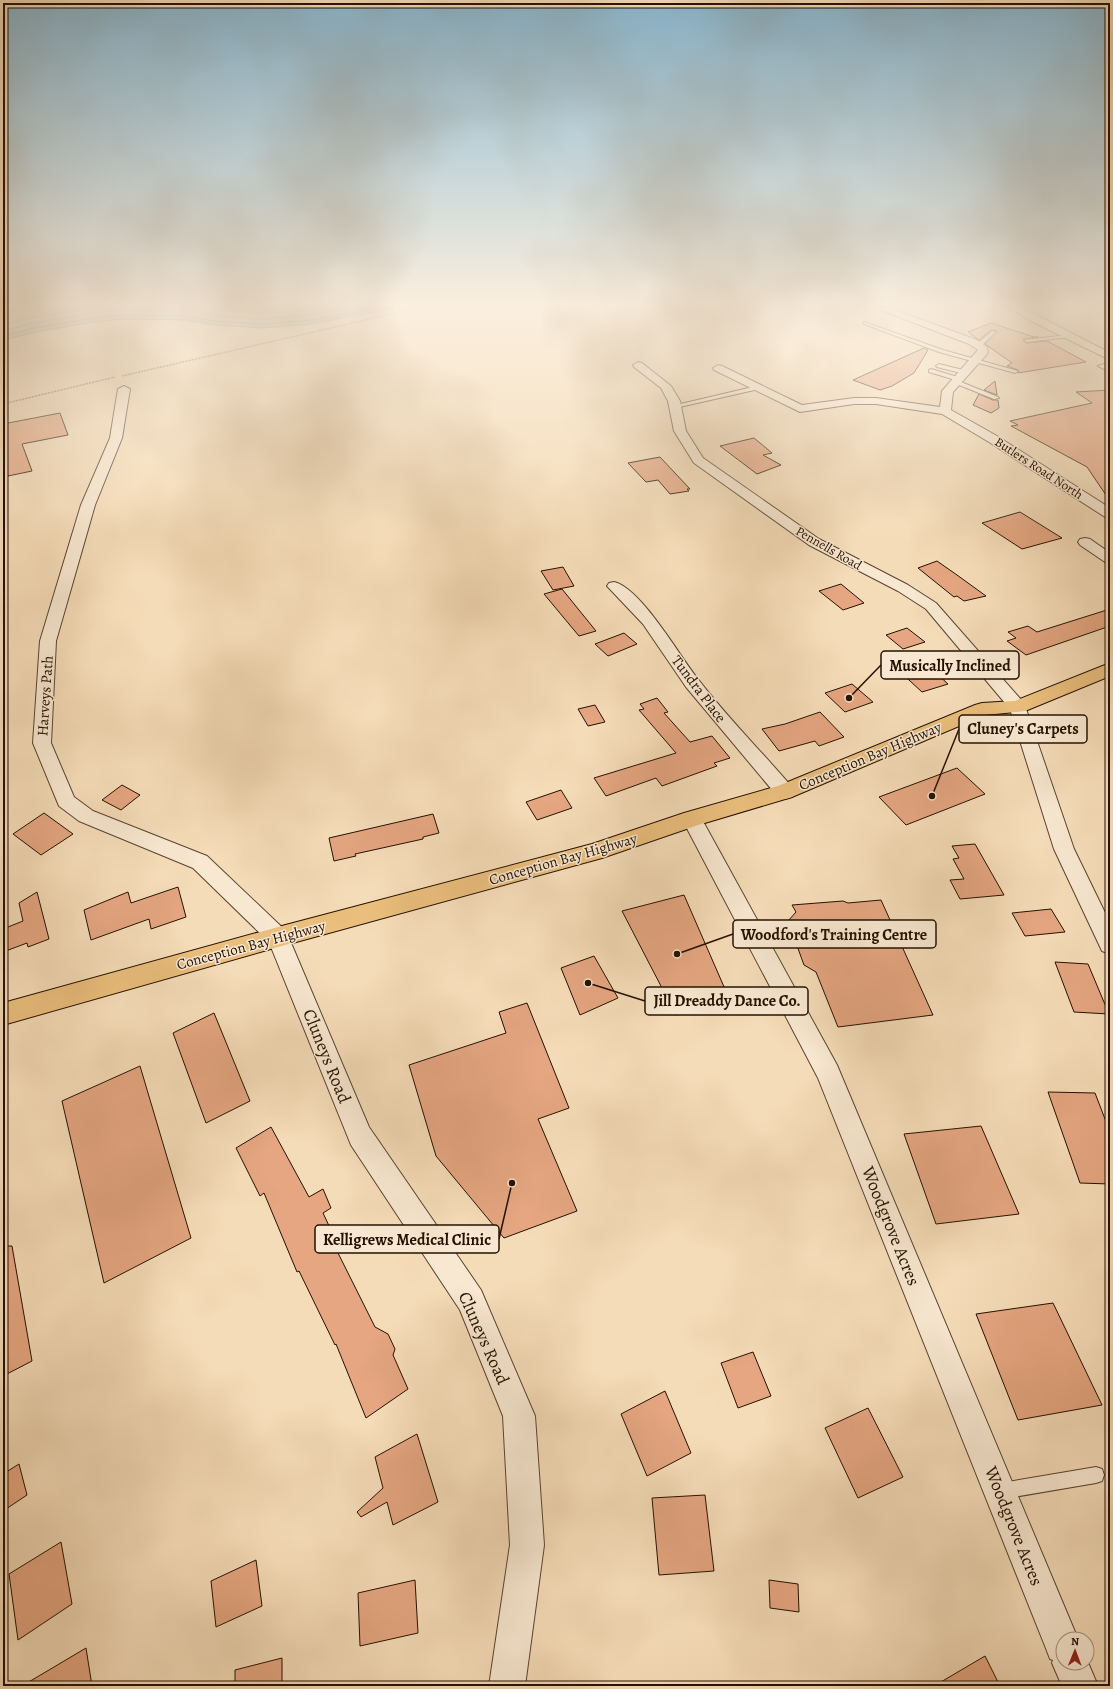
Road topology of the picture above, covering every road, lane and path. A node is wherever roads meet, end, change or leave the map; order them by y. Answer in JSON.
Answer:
{"nodes":[{"id":1,"x":82,"y":386,"type":"edge"},
{"id":2,"x":666,"y":386,"type":"edge"},
{"id":3,"x":753,"y":386,"type":"edge"},
{"id":4,"x":953,"y":386,"type":"edge"},
{"id":5,"x":974,"y":386,"type":"edge"},
{"id":6,"x":757,"y":388,"type":"junction"},
{"id":7,"x":124,"y":389,"type":"dead end"},
{"id":8,"x":996,"y":398,"type":"dead end"},
{"id":9,"x":3,"y":404,"type":"edge"},
{"id":10,"x":675,"y":406,"type":"junction"},
{"id":11,"x":945,"y":411,"type":"junction"},
{"id":12,"x":1110,"y":514,"type":"edge"},
{"id":13,"x":1085,"y":542,"type":"dead end"},
{"id":14,"x":1110,"y":559,"type":"edge"},
{"id":15,"x":614,"y":586,"type":"dead end"},
{"id":16,"x":1110,"y":669,"type":"edge"},
{"id":17,"x":1018,"y":707,"type":"junction"},
{"id":18,"x":785,"y":792,"type":"junction"},
{"id":19,"x":692,"y":819,"type":"junction"},
{"id":20,"x":278,"y":937,"type":"junction"},
{"id":21,"x":1110,"y":945,"type":"edge"},
{"id":22,"x":3,"y":1014,"type":"edge"},
{"id":23,"x":1096,"y":1475,"type":"dead end"},
{"id":24,"x":1000,"y":1492,"type":"junction"},
{"id":25,"x":1057,"y":1631,"type":"edge"},
{"id":26,"x":1073,"y":1671,"type":"edge"},
{"id":27,"x":507,"y":1686,"type":"edge"},
{"id":28,"x":1080,"y":1686,"type":"edge"}],
"edges":[{"from":1,"to":9,"type":"path"},
{"from":2,"to":10,"type":"street","name":"Pennells Road"},
{"from":3,"to":6,"type":"street"},
{"from":4,"to":11,"type":"street"},
{"from":5,"to":8,"type":"lane"},
{"from":6,"to":10,"type":"lane"},
{"from":6,"to":11,"type":"street"},
{"from":7,"to":20,"type":"street","name":"Harveys Path"},
{"from":10,"to":17,"type":"street","name":"Pennells Road"},
{"from":11,"to":12,"type":"street","name":"Butlers Road North"},
{"from":13,"to":14,"type":"street"},
{"from":15,"to":18,"type":"street","name":"Tundra Place"},
{"from":16,"to":17,"type":"main road","name":"Conception Bay Highway"},
{"from":17,"to":18,"type":"main road","name":"Conception Bay Highway"},
{"from":17,"to":21,"type":"street"},
{"from":18,"to":19,"type":"main road","name":"Conception Bay Highway"},
{"from":19,"to":20,"type":"main road","name":"Conception Bay Highway"},
{"from":19,"to":24,"type":"street","name":"Woodgrove Acres"},
{"from":20,"to":22,"type":"main road","name":"Conception Bay Highway"},
{"from":20,"to":27,"type":"street","name":"Cluneys Road"},
{"from":23,"to":24,"type":"lane"},
{"from":24,"to":25,"type":"street","name":"Woodgrove Acres"},
{"from":26,"to":28,"type":"street"}]}
